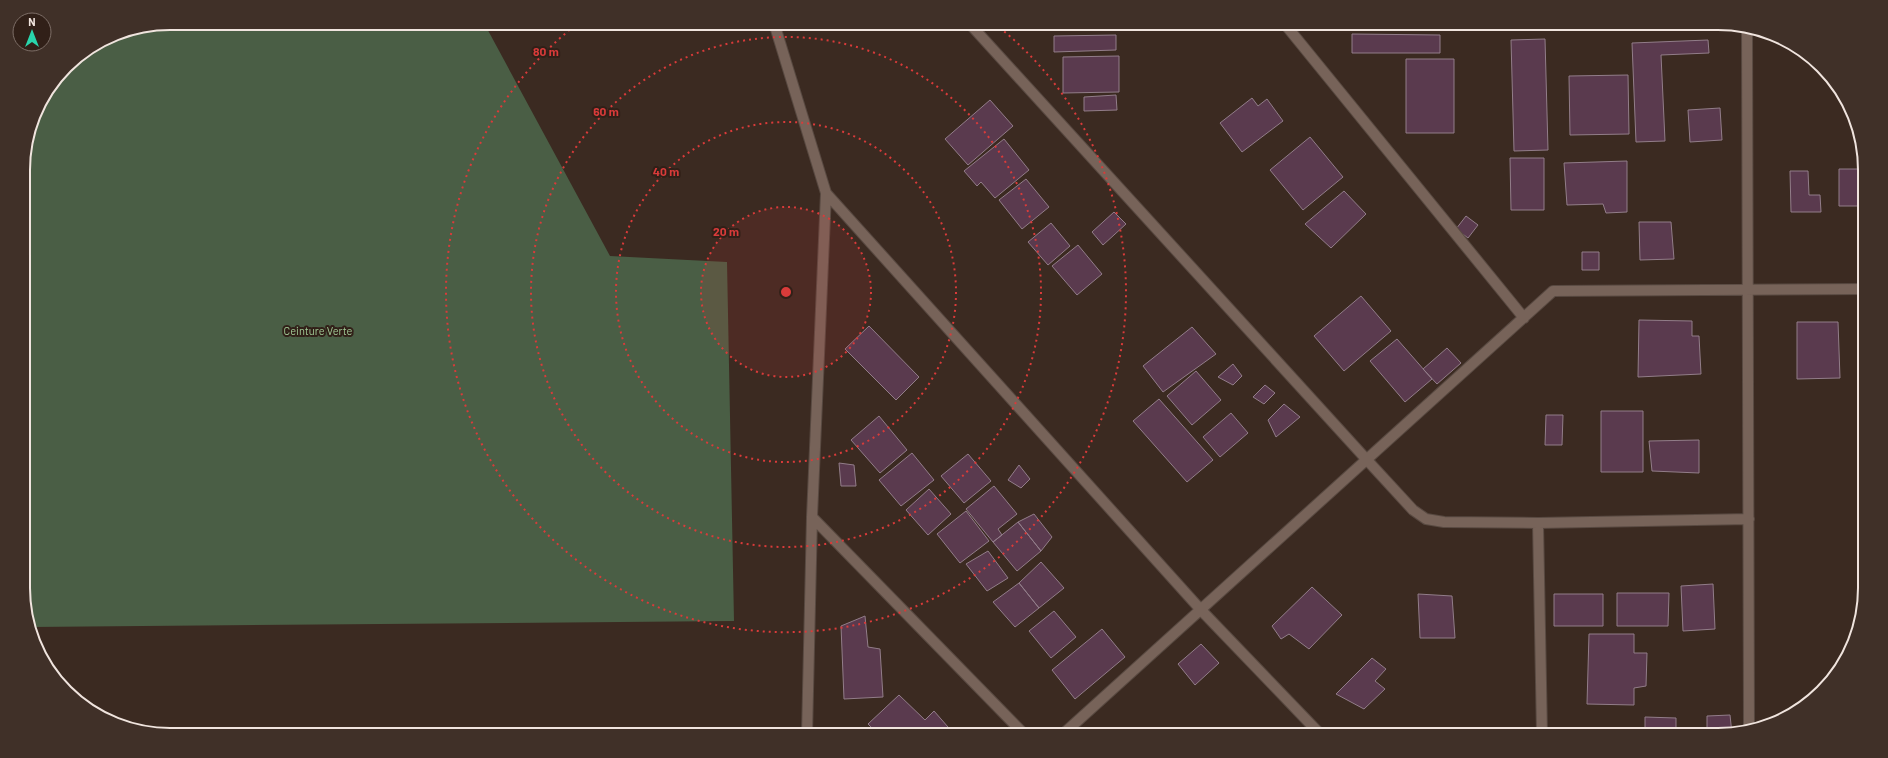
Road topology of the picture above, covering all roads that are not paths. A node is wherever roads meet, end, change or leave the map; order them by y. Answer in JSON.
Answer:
{"nodes":[{"id":1,"x":776,"y":30,"type":"edge"},
{"id":2,"x":975,"y":30,"type":"edge"},
{"id":3,"x":1290,"y":30,"type":"edge"},
{"id":4,"x":1747,"y":33,"type":"edge"},
{"id":5,"x":826,"y":193,"type":"junction"},
{"id":6,"x":1858,"y":289,"type":"edge"},
{"id":7,"x":1748,"y":290,"type":"junction"},
{"id":8,"x":1524,"y":318,"type":"junction"},
{"id":9,"x":1367,"y":460,"type":"junction"},
{"id":10,"x":812,"y":517,"type":"junction"},
{"id":11,"x":1749,"y":519,"type":"junction"},
{"id":12,"x":1538,"y":523,"type":"junction"},
{"id":13,"x":1201,"y":610,"type":"junction"},
{"id":14,"x":1749,"y":724,"type":"edge"},
{"id":15,"x":807,"y":728,"type":"edge"},
{"id":16,"x":1018,"y":728,"type":"edge"},
{"id":17,"x":1070,"y":728,"type":"edge"},
{"id":18,"x":1314,"y":728,"type":"edge"},
{"id":19,"x":1542,"y":728,"type":"edge"}],
"edges":[{"from":1,"to":5,"type":"street"},
{"from":2,"to":9,"type":"street"},
{"from":3,"to":8,"type":"street"},
{"from":4,"to":7,"type":"street"},
{"from":5,"to":10,"type":"street"},
{"from":5,"to":13,"type":"street"},
{"from":6,"to":7,"type":"street"},
{"from":7,"to":8,"type":"street"},
{"from":7,"to":11,"type":"street"},
{"from":8,"to":9,"type":"street"},
{"from":9,"to":12,"type":"street"},
{"from":9,"to":13,"type":"street"},
{"from":10,"to":15,"type":"street"},
{"from":10,"to":16,"type":"street"},
{"from":11,"to":12,"type":"street"},
{"from":11,"to":14,"type":"street"},
{"from":12,"to":19,"type":"street"},
{"from":13,"to":17,"type":"street"},
{"from":13,"to":18,"type":"street"}]}
